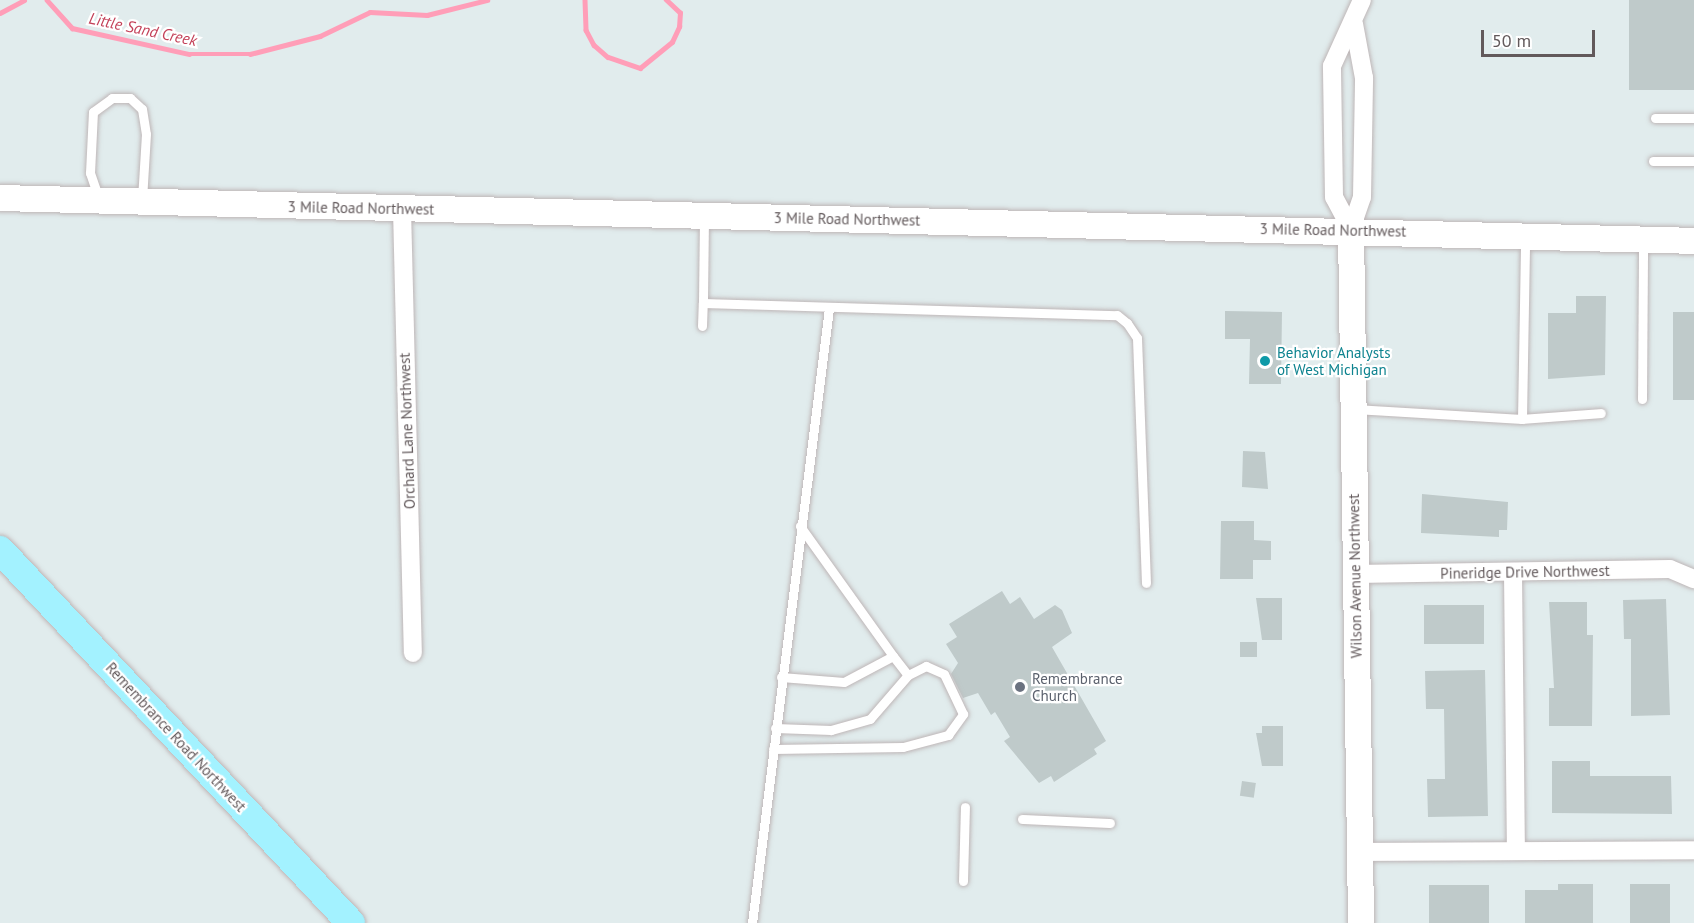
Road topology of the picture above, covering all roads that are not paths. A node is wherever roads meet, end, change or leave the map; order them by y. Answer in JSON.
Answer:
{"nodes":[{"id":1,"x":1362,"y":0,"type":"edge"},
{"id":2,"x":1354,"y":24,"type":"junction"},
{"id":3,"x":1656,"y":118,"type":"dead end"},
{"id":4,"x":1694,"y":118,"type":"edge"},
{"id":5,"x":1653,"y":161,"type":"dead end"},
{"id":6,"x":1694,"y":161,"type":"edge"},
{"id":7,"x":0,"y":198,"type":"edge"},
{"id":8,"x":100,"y":201,"type":"junction"},
{"id":9,"x":142,"y":202,"type":"junction"},
{"id":10,"x":402,"y":209,"type":"junction"},
{"id":11,"x":704,"y":216,"type":"junction"},
{"id":12,"x":1351,"y":230,"type":"junction"},
{"id":13,"x":1525,"y":237,"type":"junction"},
{"id":14,"x":1643,"y":240,"type":"junction"},
{"id":15,"x":1694,"y":241,"type":"edge"},
{"id":16,"x":703,"y":303,"type":"junction"},
{"id":17,"x":829,"y":308,"type":"junction"},
{"id":18,"x":702,"y":326,"type":"dead end"},
{"id":19,"x":1642,"y":399,"type":"dead end"},
{"id":20,"x":1353,"y":408,"type":"junction"},
{"id":21,"x":1601,"y":413,"type":"dead end"},
{"id":22,"x":1521,"y":418,"type":"junction"},
{"id":23,"x":800,"y":526,"type":"junction"},
{"id":24,"x":0,"y":550,"type":"edge"},
{"id":25,"x":1513,"y":572,"type":"junction"},
{"id":26,"x":1355,"y":574,"type":"junction"},
{"id":27,"x":1689,"y":574,"type":"edge"},
{"id":28,"x":1146,"y":583,"type":"dead end"},
{"id":29,"x":413,"y":653,"type":"dead end"},
{"id":30,"x":893,"y":656,"type":"junction"},
{"id":31,"x":909,"y":675,"type":"junction"},
{"id":32,"x":781,"y":677,"type":"junction"},
{"id":33,"x":775,"y":728,"type":"junction"},
{"id":34,"x":773,"y":749,"type":"junction"},
{"id":35,"x":965,"y":807,"type":"dead end"},
{"id":36,"x":1022,"y":819,"type":"dead end"},
{"id":37,"x":1110,"y":823,"type":"dead end"},
{"id":38,"x":1694,"y":850,"type":"edge"},
{"id":39,"x":1516,"y":851,"type":"junction"},
{"id":40,"x":1360,"y":852,"type":"junction"},
{"id":41,"x":963,"y":881,"type":"dead end"},
{"id":42,"x":351,"y":923,"type":"edge"},
{"id":43,"x":752,"y":923,"type":"edge"},
{"id":44,"x":1361,"y":923,"type":"edge"}],
"edges":[{"from":1,"to":2,"type":"street"},
{"from":2,"to":12,"type":"street"},
{"from":2,"to":12,"type":"street"},
{"from":3,"to":4,"type":"lane"},
{"from":5,"to":6,"type":"lane"},
{"from":7,"to":8,"type":"street","name":"3 Mile Road Northwest"},
{"from":8,"to":9,"type":"street","name":"3 Mile Road Northwest"},
{"from":8,"to":9,"type":"lane"},
{"from":9,"to":10,"type":"street","name":"3 Mile Road Northwest"},
{"from":10,"to":11,"type":"street","name":"3 Mile Road Northwest"},
{"from":10,"to":29,"type":"street","name":"Orchard Lane Northwest"},
{"from":11,"to":12,"type":"street","name":"3 Mile Road Northwest"},
{"from":11,"to":16,"type":"lane"},
{"from":12,"to":13,"type":"street","name":"3 Mile Road Northwest"},
{"from":12,"to":20,"type":"street","name":"Wilson Avenue Northwest"},
{"from":13,"to":14,"type":"street","name":"3 Mile Road Northwest"},
{"from":13,"to":22,"type":"lane"},
{"from":14,"to":15,"type":"street","name":"3 Mile Road Northwest"},
{"from":14,"to":19,"type":"lane"},
{"from":16,"to":17,"type":"lane"},
{"from":16,"to":18,"type":"lane"},
{"from":17,"to":23,"type":"lane"},
{"from":17,"to":28,"type":"lane"},
{"from":20,"to":22,"type":"lane"},
{"from":20,"to":26,"type":"street","name":"Wilson Avenue Northwest"},
{"from":21,"to":22,"type":"lane"},
{"from":23,"to":30,"type":"lane"},
{"from":23,"to":32,"type":"lane"},
{"from":24,"to":42,"type":"main road","name":"Remembrance Road Northwest"},
{"from":25,"to":26,"type":"street","name":"Pineridge Drive Northwest"},
{"from":25,"to":27,"type":"street","name":"Pineridge Drive Northwest"},
{"from":25,"to":39,"type":"street"},
{"from":26,"to":40,"type":"street","name":"Wilson Avenue Northwest"},
{"from":30,"to":31,"type":"lane"},
{"from":30,"to":32,"type":"lane"},
{"from":31,"to":33,"type":"lane"},
{"from":31,"to":34,"type":"lane"},
{"from":32,"to":33,"type":"lane"},
{"from":33,"to":34,"type":"lane"},
{"from":34,"to":43,"type":"lane"},
{"from":35,"to":41,"type":"lane"},
{"from":36,"to":37,"type":"lane"},
{"from":38,"to":39,"type":"street"},
{"from":39,"to":40,"type":"street"},
{"from":40,"to":44,"type":"street","name":"Wilson Avenue Northwest"}]}
